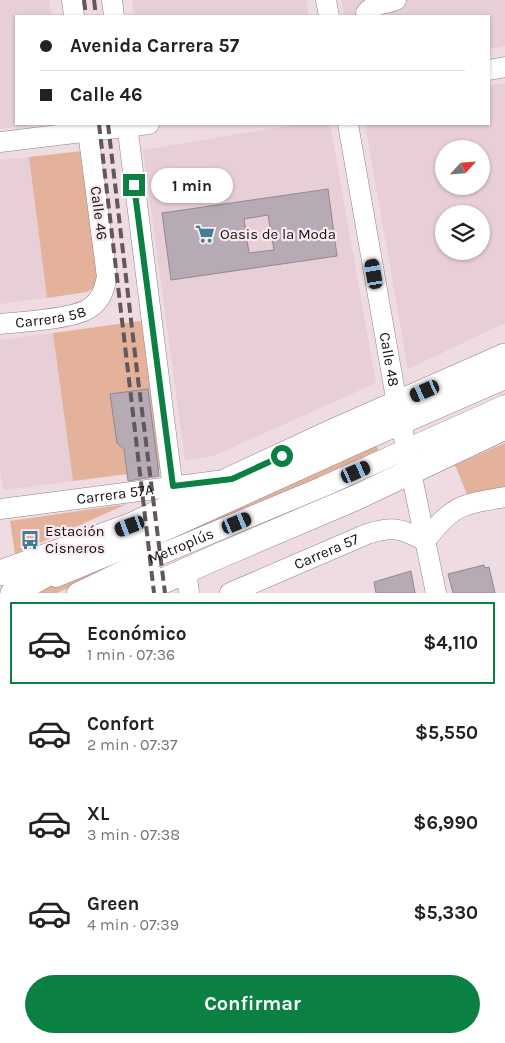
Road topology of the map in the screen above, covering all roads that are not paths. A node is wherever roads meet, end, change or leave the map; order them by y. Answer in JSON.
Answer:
{"nodes":[{"id":1,"x":72,"y":0,"type":"edge"},
{"id":2,"x":112,"y":0,"type":"edge"},
{"id":3,"x":326,"y":0,"type":"edge"},
{"id":4,"x":396,"y":6,"type":"edge"},
{"id":5,"x":74,"y":15,"type":"edge"},
{"id":6,"x":114,"y":15,"type":"edge"},
{"id":7,"x":329,"y":15,"type":"edge"},
{"id":8,"x":366,"y":15,"type":"edge"},
{"id":9,"x":505,"y":68,"type":"edge"},
{"id":10,"x":490,"y":70,"type":"edge"},
{"id":11,"x":348,"y":125,"type":"edge"},
{"id":12,"x":127,"y":126,"type":"edge"},
{"id":13,"x":88,"y":128,"type":"edge"},
{"id":14,"x":0,"y":142,"type":"edge"},
{"id":15,"x":98,"y":302,"type":"joint"},
{"id":16,"x":0,"y":324,"type":"edge"},
{"id":17,"x":505,"y":356,"type":"edge"},
{"id":18,"x":505,"y":378,"type":"edge"},
{"id":19,"x":505,"y":405,"type":"edge"},
{"id":20,"x":399,"y":414,"type":"junction"},
{"id":21,"x":505,"y":427,"type":"edge"},
{"id":22,"x":408,"y":460,"type":"junction"},
{"id":23,"x":174,"y":496,"type":"junction"},
{"id":24,"x":505,"y":497,"type":"edge"},
{"id":25,"x":0,"y":509,"type":"edge"},
{"id":26,"x":130,"y":526,"type":"junction"},
{"id":27,"x":425,"y":541,"type":"junction"},
{"id":28,"x":221,"y":555,"type":"junction"},
{"id":29,"x":0,"y":573,"type":"edge"},
{"id":30,"x":188,"y":582,"type":"edge"},
{"id":31,"x":15,"y":593,"type":"edge"},
{"id":32,"x":77,"y":593,"type":"edge"},
{"id":33,"x":104,"y":593,"type":"edge"},
{"id":34,"x":136,"y":593,"type":"edge"},
{"id":35,"x":230,"y":593,"type":"edge"},
{"id":36,"x":436,"y":593,"type":"edge"}],
"edges":[{"from":1,"to":5,"type":"street"},
{"from":2,"to":6,"type":"street"},
{"from":3,"to":7,"type":"street"},
{"from":4,"to":8,"type":"street"},
{"from":9,"to":10,"type":"street"},
{"from":11,"to":20,"type":"street","name":"Calle 48"},
{"from":12,"to":13,"type":"street"},
{"from":12,"to":23,"type":"street"},
{"from":13,"to":14,"type":"street"},
{"from":13,"to":15,"type":"street","name":"Calle 46"},
{"from":15,"to":16,"type":"street","name":"Carrera 58"},
{"from":17,"to":20,"type":"main road"},
{"from":18,"to":20,"type":"street","name":"Metroplús"},
{"from":19,"to":22,"type":"street","name":"Metroplús"},
{"from":20,"to":22,"type":"street","name":"Calle 48"},
{"from":20,"to":23,"type":"main road"},
{"from":20,"to":31,"type":"street","name":"Metroplús"},
{"from":21,"to":22,"type":"main road"},
{"from":22,"to":27,"type":"street","name":"Calle 48"},
{"from":22,"to":28,"type":"main road"},
{"from":22,"to":32,"type":"street","name":"Metroplús"},
{"from":23,"to":25,"type":"street","name":"Carrera 57A"},
{"from":23,"to":26,"type":"main road"},
{"from":24,"to":27,"type":"street"},
{"from":26,"to":29,"type":"main road"},
{"from":26,"to":31,"type":"main road"},
{"from":27,"to":35,"type":"street","name":"Carrera 57"},
{"from":27,"to":36,"type":"street","name":"Calle 48"},
{"from":28,"to":30,"type":"main road"},
{"from":28,"to":33,"type":"main road"},
{"from":30,"to":34,"type":"main road"}]}
